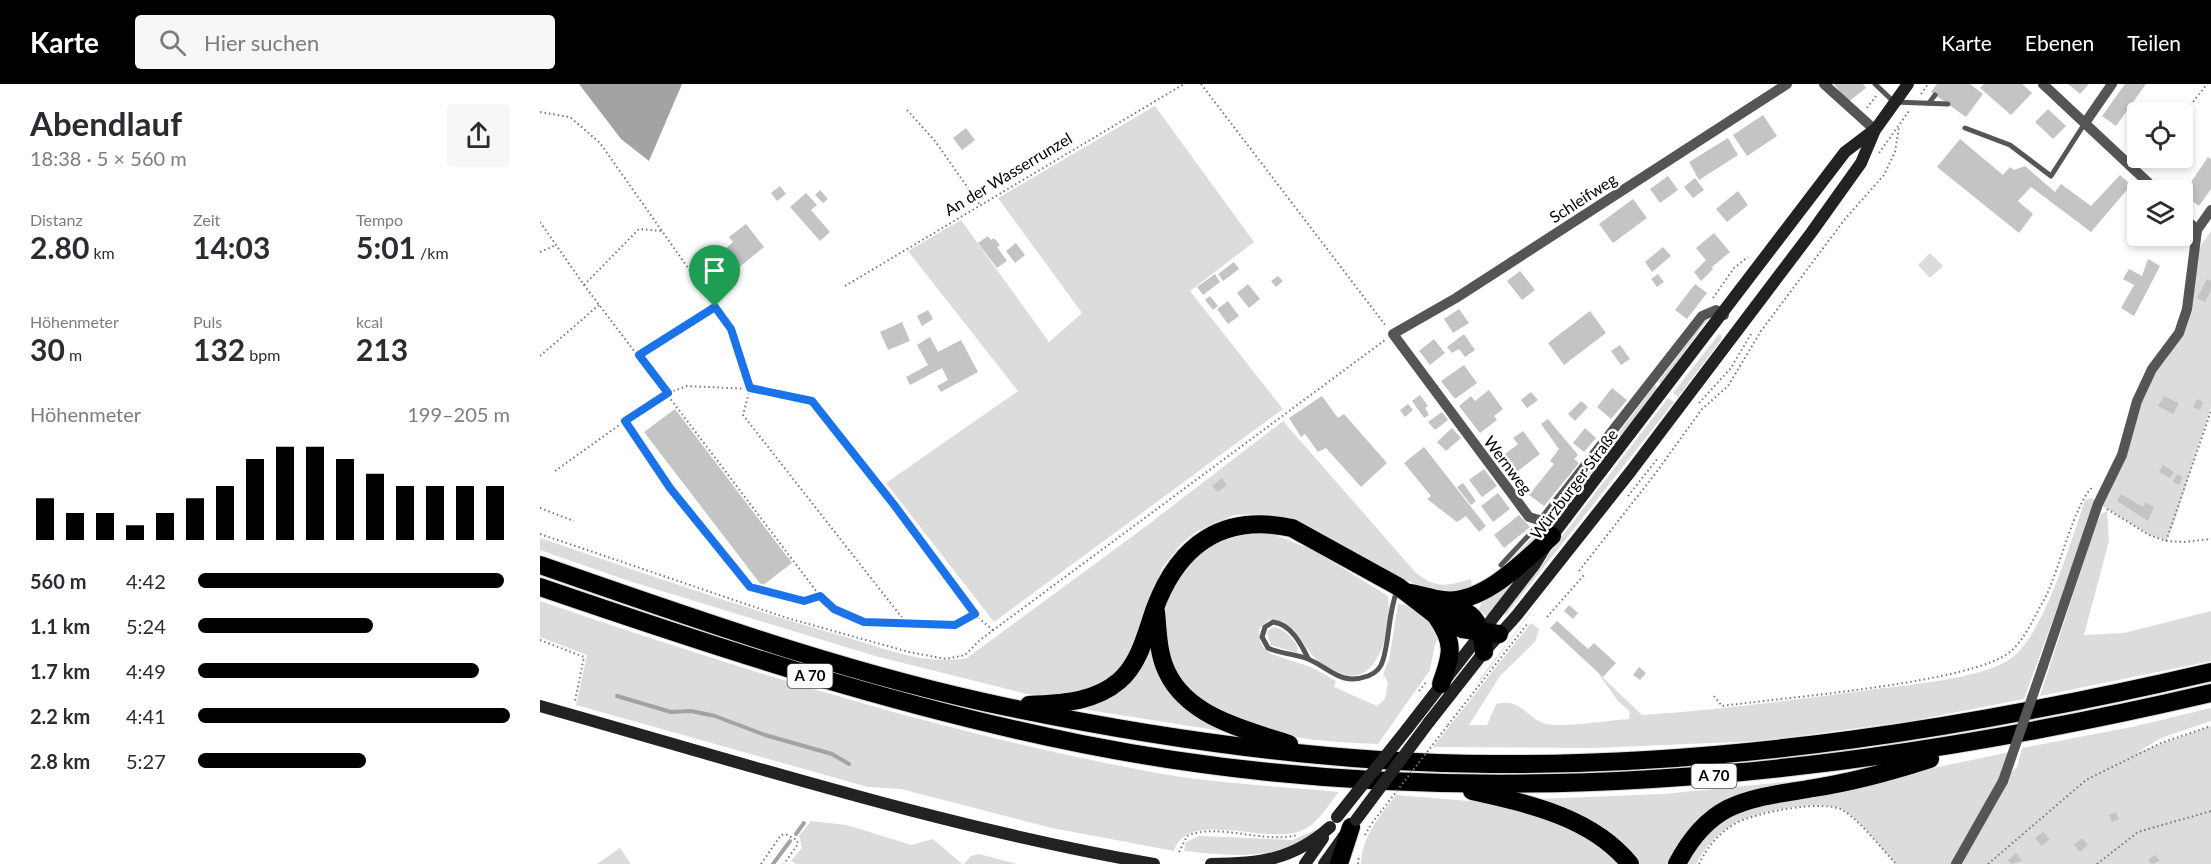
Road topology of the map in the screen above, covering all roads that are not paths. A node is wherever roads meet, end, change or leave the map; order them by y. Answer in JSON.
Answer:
{"nodes":[{"id":1,"x":1787,"y":84,"type":"edge"},
{"id":2,"x":1824,"y":84,"type":"edge"},
{"id":3,"x":1875,"y":84,"type":"edge"},
{"id":4,"x":1908,"y":84,"type":"edge"},
{"id":5,"x":2043,"y":84,"type":"edge"},
{"id":6,"x":2112,"y":84,"type":"edge"},
{"id":7,"x":1935,"y":95,"type":"dead end"},
{"id":8,"x":1894,"y":102,"type":"junction"},
{"id":9,"x":1929,"y":104,"type":"junction"},
{"id":10,"x":1948,"y":104,"type":"dead end"},
{"id":11,"x":2085,"y":123,"type":"junction"},
{"id":12,"x":1965,"y":128,"type":"dead end"},
{"id":13,"x":1875,"y":129,"type":"junction"},
{"id":14,"x":2145,"y":180,"type":"edge"},
{"id":15,"x":2211,"y":210,"type":"edge"},
{"id":16,"x":2193,"y":227,"type":"edge"},
{"id":17,"x":2196,"y":230,"type":"junction"},
{"id":18,"x":1724,"y":315,"type":"junction"},
{"id":19,"x":1741,"y":327,"type":"junction"},
{"id":20,"x":1393,"y":334,"type":"joint"},
{"id":21,"x":1547,"y":528,"type":"junction"},
{"id":22,"x":540,"y":565,"type":"edge"},
{"id":23,"x":1501,"y":565,"type":"dead end"},
{"id":24,"x":540,"y":587,"type":"edge"},
{"id":25,"x":1403,"y":589,"type":"junction"},
{"id":26,"x":1155,"y":607,"type":"junction"},
{"id":27,"x":1440,"y":608,"type":"junction"},
{"id":28,"x":1491,"y":633,"type":"junction"},
{"id":29,"x":1484,"y":652,"type":"joint"},
{"id":30,"x":1308,"y":658,"type":"junction"},
{"id":31,"x":2211,"y":672,"type":"edge"},
{"id":32,"x":1441,"y":684,"type":"junction"},
{"id":33,"x":2211,"y":693,"type":"edge"},
{"id":34,"x":540,"y":706,"type":"edge"},
{"id":35,"x":1006,"y":707,"type":"junction"},
{"id":36,"x":1990,"y":740,"type":"junction"},
{"id":37,"x":1322,"y":755,"type":"junction"},
{"id":38,"x":1435,"y":783,"type":"junction"},
{"id":39,"x":1348,"y":821,"type":"junction"},
{"id":40,"x":1330,"y":827,"type":"junction"},
{"id":41,"x":1154,"y":864,"type":"edge"},
{"id":42,"x":1211,"y":864,"type":"edge"},
{"id":43,"x":1305,"y":864,"type":"edge"},
{"id":44,"x":1324,"y":864,"type":"edge"},
{"id":45,"x":1339,"y":864,"type":"edge"},
{"id":46,"x":1630,"y":864,"type":"edge"},
{"id":47,"x":1677,"y":864,"type":"edge"},
{"id":48,"x":1956,"y":864,"type":"edge"}],
"edges":[{"from":1,"to":20,"type":"street","name":"Schleifweg"},
{"from":2,"to":13,"type":"street"},
{"from":3,"to":8,"type":"lane"},
{"from":4,"to":8,"type":"main road","name":"Würzburger Straße"},
{"from":5,"to":11,"type":"street"},
{"from":6,"to":11,"type":"street"},
{"from":7,"to":9,"type":"lane"},
{"from":8,"to":9,"type":"lane"},
{"from":8,"to":13,"type":"main road","name":"Würzburger Straße"},
{"from":9,"to":10,"type":"lane"},
{"from":11,"to":12,"type":"lane"},
{"from":11,"to":14,"type":"street"},
{"from":13,"to":18,"type":"main road","name":"Würzburger Straße"},
{"from":13,"to":19,"type":"main road","name":"Würzburger Straße"},
{"from":15,"to":17,"type":"street"},
{"from":16,"to":17,"type":"street"},
{"from":17,"to":48,"type":"street","bridge":true},
{"from":18,"to":19,"type":"main road"},
{"from":18,"to":21,"type":"main road","name":"Würzburger Straße"},
{"from":18,"to":21,"type":"street"},
{"from":19,"to":28,"type":"main road","name":"Würzburger Straße"},
{"from":20,"to":21,"type":"street","name":"Wernweg"},
{"from":21,"to":23,"type":"lane"},
{"from":21,"to":27,"type":"highway"},
{"from":21,"to":28,"type":"main road","name":"Würzburger Straße"},
{"from":22,"to":35,"type":"highway","number":"A 70"},
{"from":24,"to":38,"type":"highway","number":"A 70"},
{"from":25,"to":26,"type":"highway"},
{"from":25,"to":27,"type":"highway"},
{"from":25,"to":30,"type":"lane"},
{"from":26,"to":35,"type":"highway","number":"A 70"},
{"from":26,"to":37,"type":"highway"},
{"from":27,"to":28,"type":"highway"},
{"from":27,"to":32,"type":"highway"},
{"from":28,"to":29,"type":"highway"},
{"from":28,"to":32,"type":"main road","name":"Würzburger Straße"},
{"from":29,"to":39,"type":"main road","name":"Würzburger Straße","bridge":true},
{"from":30,"to":30,"type":"lane"},
{"from":31,"to":37,"type":"highway","number":"A 70"},
{"from":32,"to":39,"type":"main road","name":"Würzburger Straße","bridge":true},
{"from":33,"to":36,"type":"highway","number":"A 70"},
{"from":34,"to":41,"type":"main road"},
{"from":35,"to":37,"type":"highway","number":"A 70"},
{"from":36,"to":38,"type":"highway","number":"A 70"},
{"from":36,"to":47,"type":"highway"},
{"from":38,"to":46,"type":"highway"},
{"from":39,"to":40,"type":"main road","name":"Würzburger Straße"},
{"from":39,"to":44,"type":"main road","name":"Würzburger Straße"},
{"from":39,"to":45,"type":"highway"},
{"from":40,"to":42,"type":"main road"},
{"from":40,"to":43,"type":"main road","name":"Würzburger Straße"}]}
